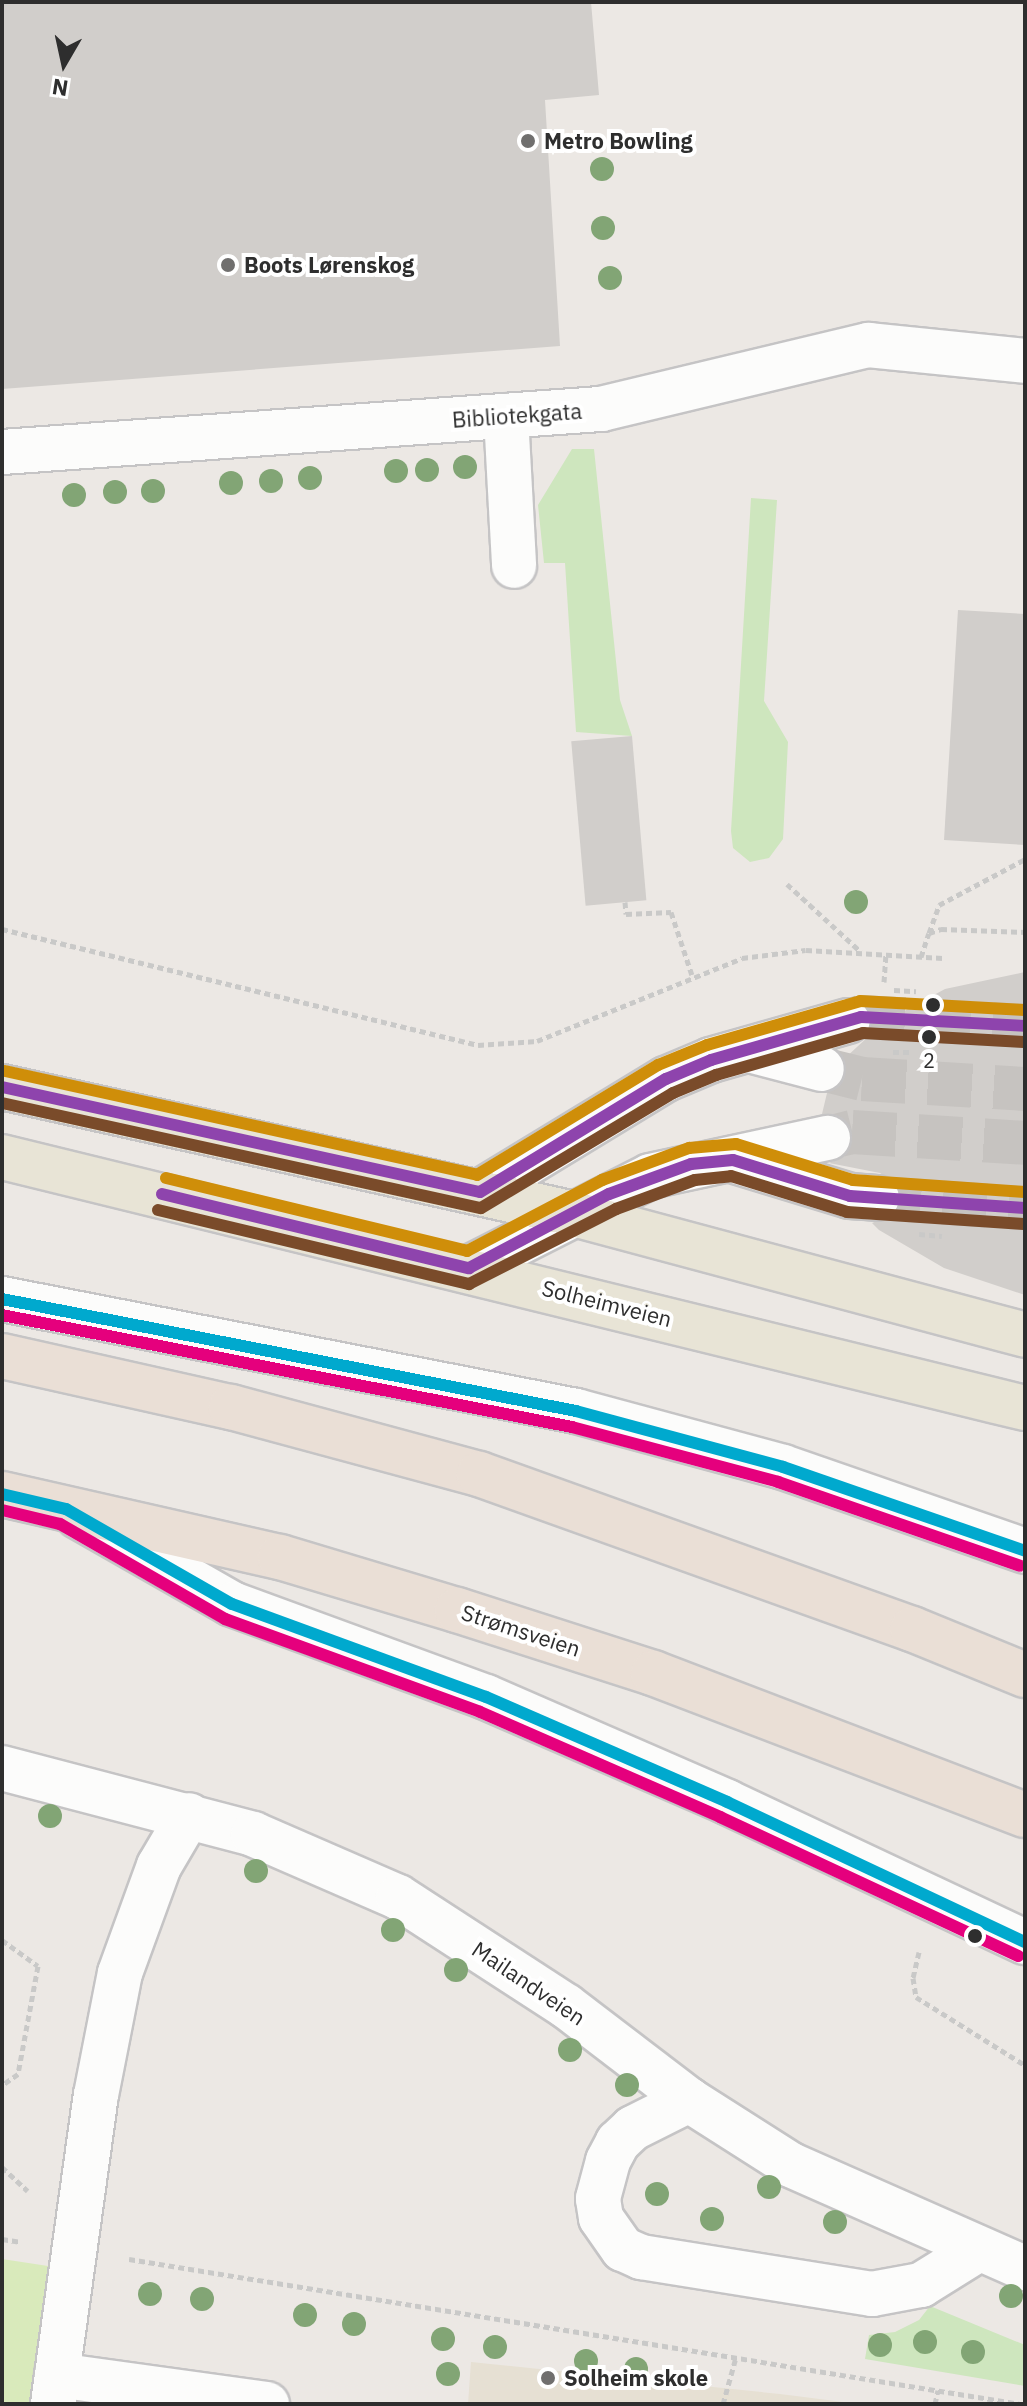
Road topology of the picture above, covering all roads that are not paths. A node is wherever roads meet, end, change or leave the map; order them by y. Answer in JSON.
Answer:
{"nodes":[{"id":1,"x":1025,"y":361,"type":"edge"},
{"id":2,"x":506,"y":416,"type":"junction"},
{"id":3,"x":2,"y":452,"type":"edge"},
{"id":4,"x":514,"y":566,"type":"dead end"},
{"id":5,"x":848,"y":1021,"type":"tunnel mouth"},
{"id":6,"x":753,"y":1051,"type":"junction"},
{"id":7,"x":822,"y":1069,"type":"tunnel mouth"},
{"id":8,"x":2,"y":1087,"type":"edge"},
{"id":9,"x":828,"y":1138,"type":"tunnel mouth"},
{"id":10,"x":2,"y":1157,"type":"edge"},
{"id":11,"x":733,"y":1160,"type":"junction"},
{"id":12,"x":480,"y":1192,"type":"junction"},
{"id":13,"x":877,"y":1198,"type":"tunnel mouth"},
{"id":14,"x":574,"y":1214,"type":"junction"},
{"id":15,"x":469,"y":1268,"type":"junction"},
{"id":16,"x":2,"y":1299,"type":"edge"},
{"id":17,"x":1025,"y":1335,"type":"edge"},
{"id":18,"x":2,"y":1356,"type":"edge"},
{"id":19,"x":1025,"y":1408,"type":"edge"},
{"id":20,"x":2,"y":1494,"type":"edge"},
{"id":21,"x":66,"y":1509,"type":"junction"},
{"id":22,"x":1025,"y":1551,"type":"edge"},
{"id":23,"x":1025,"y":1675,"type":"edge"},
{"id":24,"x":2,"y":1768,"type":"edge"},
{"id":25,"x":189,"y":1815,"type":"junction"},
{"id":26,"x":1025,"y":1815,"type":"edge"},
{"id":27,"x":1025,"y":1942,"type":"edge"},
{"id":28,"x":689,"y":2100,"type":"junction"},
{"id":29,"x":979,"y":2249,"type":"junction"},
{"id":30,"x":1025,"y":2268,"type":"edge"},
{"id":31,"x":55,"y":2390,"type":"edge"},
{"id":32,"x":267,"y":2404,"type":"edge"}],
"edges":[{"from":1,"to":2,"type":"street","name":"Bibliotekgata"},
{"from":2,"to":3,"type":"street","name":"Bibliotekgata"},
{"from":2,"to":4,"type":"street"},
{"from":5,"to":6,"type":"street"},
{"from":6,"to":7,"type":"street"},
{"from":6,"to":12,"type":"street"},
{"from":8,"to":12,"type":"main road"},
{"from":9,"to":11,"type":"street"},
{"from":10,"to":15,"type":"main road","name":"Solheimveien"},
{"from":11,"to":13,"type":"street"},
{"from":11,"to":14,"type":"street"},
{"from":12,"to":14,"type":"main road"},
{"from":14,"to":15,"type":"street"},
{"from":14,"to":17,"type":"main road"},
{"from":15,"to":19,"type":"main road","name":"Solheimveien"},
{"from":16,"to":22,"type":"street"},
{"from":18,"to":23,"type":"highway"},
{"from":20,"to":21,"type":"highway","name":"Strømsveien"},
{"from":21,"to":26,"type":"highway","name":"Strømsveien"},
{"from":21,"to":27,"type":"street"},
{"from":24,"to":25,"type":"street","name":"Mailandveien"},
{"from":25,"to":28,"type":"street","name":"Mailandveien"},
{"from":25,"to":31,"type":"street"},
{"from":28,"to":29,"type":"street","name":"Mailandveien"},
{"from":28,"to":29,"type":"street"},
{"from":29,"to":30,"type":"street","name":"Mailandveien"},
{"from":31,"to":32,"type":"street"}]}
